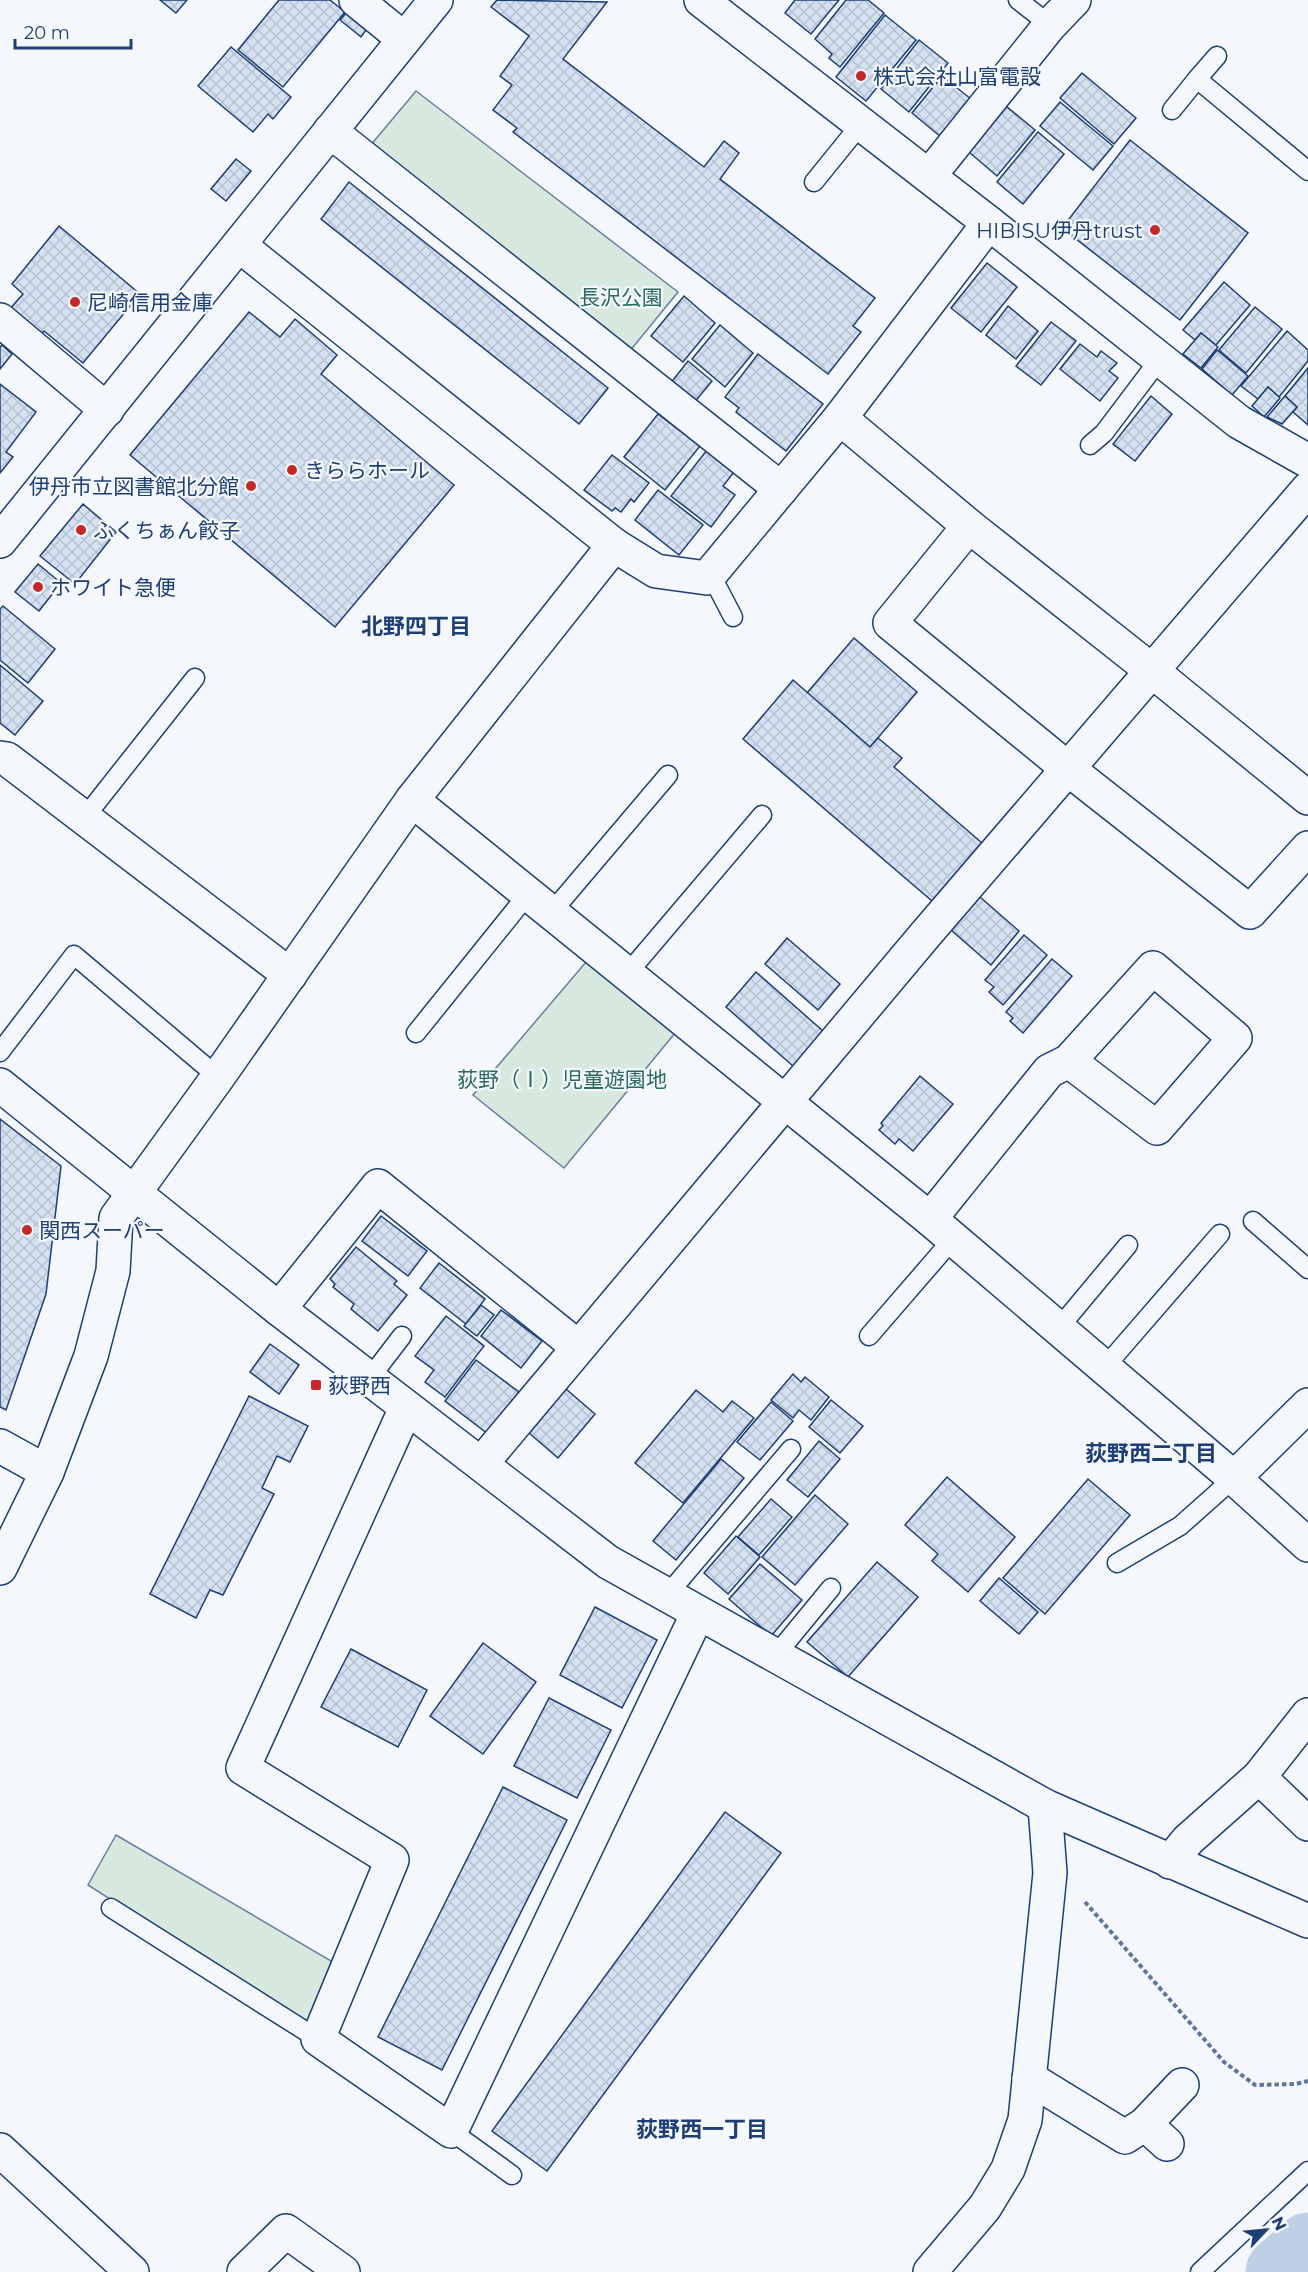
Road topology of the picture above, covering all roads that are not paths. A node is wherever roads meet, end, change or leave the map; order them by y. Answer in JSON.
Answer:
{"nodes":[{"id":1,"x":356,"y":0,"type":"edge"},
{"id":2,"x":435,"y":0,"type":"edge"},
{"id":3,"x":701,"y":0,"type":"edge"},
{"id":4,"x":1018,"y":0,"type":"edge"},
{"id":5,"x":1074,"y":0,"type":"edge"},
{"id":6,"x":1050,"y":25,"type":"junction"},
{"id":7,"x":404,"y":39,"type":"junction"},
{"id":8,"x":1217,"y":56,"type":"dead end"},
{"id":9,"x":1197,"y":80,"type":"junction"},
{"id":10,"x":1172,"y":110,"type":"dead end"},
{"id":11,"x":861,"y":124,"type":"junction"},
{"id":12,"x":330,"y":131,"type":"junction"},
{"id":13,"x":1308,"y":171,"type":"edge"},
{"id":14,"x":929,"y":176,"type":"junction"},
{"id":15,"x":814,"y":182,"type":"dead end"},
{"id":16,"x":989,"y":223,"type":"junction"},
{"id":17,"x":239,"y":245,"type":"junction"},
{"id":18,"x":0,"y":320,"type":"edge"},
{"id":19,"x":1159,"y":360,"type":"junction"},
{"id":20,"x":107,"y":410,"type":"junction"},
{"id":21,"x":840,"y":418,"type":"junction"},
{"id":22,"x":1090,"y":445,"type":"dead end"},
{"id":23,"x":1308,"y":461,"type":"edge"},
{"id":24,"x":782,"y":489,"type":"junction"},
{"id":25,"x":1308,"y":489,"type":"edge"},
{"id":26,"x":969,"y":526,"type":"junction"},
{"id":27,"x":0,"y":541,"type":"edge"},
{"id":28,"x":614,"y":545,"type":"junction"},
{"id":29,"x":710,"y":573,"type":"junction"},
{"id":30,"x":733,"y":617,"type":"dead end"},
{"id":31,"x":1151,"y":669,"type":"junction"},
{"id":32,"x":195,"y":678,"type":"dead end"},
{"id":33,"x":0,"y":758,"type":"edge"},
{"id":34,"x":1067,"y":768,"type":"junction"},
{"id":35,"x":668,"y":775,"type":"dead end"},
{"id":36,"x":1308,"y":798,"type":"edge"},
{"id":37,"x":412,"y":800,"type":"junction"},
{"id":38,"x":762,"y":815,"type":"dead end"},
{"id":39,"x":85,"y":817,"type":"junction"},
{"id":40,"x":1308,"y":848,"type":"edge"},
{"id":41,"x":539,"y":903,"type":"junction"},
{"id":42,"x":627,"y":974,"type":"junction"},
{"id":43,"x":290,"y":975,"type":"junction"},
{"id":44,"x":416,"y":1033,"type":"dead end"},
{"id":45,"x":0,"y":1052,"type":"edge"},
{"id":46,"x":1069,"y":1061,"type":"junction"},
{"id":47,"x":218,"y":1077,"type":"junction"},
{"id":48,"x":0,"y":1085,"type":"edge"},
{"id":49,"x":784,"y":1101,"type":"junction"},
{"id":50,"x":134,"y":1192,"type":"junction"},
{"id":51,"x":1253,"y":1221,"type":"dead end"},
{"id":52,"x":941,"y":1229,"type":"junction"},
{"id":53,"x":1220,"y":1234,"type":"dead end"},
{"id":54,"x":1128,"y":1245,"type":"dead end"},
{"id":55,"x":1308,"y":1269,"type":"edge"},
{"id":56,"x":279,"y":1309,"type":"junction"},
{"id":57,"x":1058,"y":1329,"type":"junction"},
{"id":58,"x":402,"y":1336,"type":"dead end"},
{"id":59,"x":869,"y":1336,"type":"dead end"},
{"id":60,"x":578,"y":1347,"type":"junction"},
{"id":61,"x":1104,"y":1368,"type":"junction"},
{"id":62,"x":369,"y":1379,"type":"junction"},
{"id":63,"x":1308,"y":1405,"type":"edge"},
{"id":64,"x":406,"y":1408,"type":"junction"},
{"id":65,"x":0,"y":1446,"type":"edge"},
{"id":66,"x":791,"y":1449,"type":"dead end"},
{"id":67,"x":481,"y":1464,"type":"junction"},
{"id":68,"x":47,"y":1472,"type":"junction"},
{"id":69,"x":1234,"y":1478,"type":"junction"},
{"id":70,"x":1308,"y":1545,"type":"edge"},
{"id":71,"x":1117,"y":1563,"type":"dead end"},
{"id":72,"x":0,"y":1568,"type":"edge"},
{"id":73,"x":831,"y":1588,"type":"dead end"},
{"id":74,"x":667,"y":1595,"type":"junction"},
{"id":75,"x":698,"y":1613,"type":"junction"},
{"id":76,"x":775,"y":1656,"type":"junction"},
{"id":77,"x":1308,"y":1715,"type":"edge"},
{"id":78,"x":1259,"y":1777,"type":"junction"},
{"id":79,"x":1045,"y":1806,"type":"junction"},
{"id":80,"x":1308,"y":1824,"type":"edge"},
{"id":81,"x":1170,"y":1862,"type":"junction"},
{"id":82,"x":111,"y":1908,"type":"dead end"},
{"id":83,"x":1308,"y":1921,"type":"edge"},
{"id":84,"x":318,"y":2039,"type":"junction"},
{"id":85,"x":1029,"y":2078,"type":"junction"},
{"id":86,"x":1182,"y":2085,"type":"dead end"},
{"id":87,"x":451,"y":2131,"type":"junction"},
{"id":88,"x":0,"y":2150,"type":"edge"},
{"id":89,"x":1308,"y":2171,"type":"edge"},
{"id":90,"x":512,"y":2175,"type":"dead end"},
{"id":91,"x":132,"y":2272,"type":"edge"},
{"id":92,"x":244,"y":2272,"type":"edge"},
{"id":93,"x":343,"y":2272,"type":"edge"},
{"id":94,"x":930,"y":2272,"type":"edge"},
{"id":95,"x":1200,"y":2272,"type":"edge"}],
"edges":[{"from":1,"to":7,"type":"street"},
{"from":2,"to":7,"type":"street"},
{"from":3,"to":11,"type":"street"},
{"from":4,"to":6,"type":"lane"},
{"from":5,"to":6,"type":"street"},
{"from":6,"to":14,"type":"street"},
{"from":7,"to":12,"type":"street"},
{"from":8,"to":9,"type":"lane"},
{"from":9,"to":10,"type":"lane"},
{"from":9,"to":13,"type":"lane"},
{"from":11,"to":14,"type":"street"},
{"from":11,"to":15,"type":"lane"},
{"from":12,"to":17,"type":"street"},
{"from":12,"to":24,"type":"street"},
{"from":14,"to":16,"type":"street"},
{"from":16,"to":19,"type":"street"},
{"from":16,"to":21,"type":"street"},
{"from":17,"to":20,"type":"street"},
{"from":17,"to":28,"type":"street"},
{"from":18,"to":20,"type":"street"},
{"from":19,"to":22,"type":"lane"},
{"from":19,"to":23,"type":"street"},
{"from":20,"to":27,"type":"street"},
{"from":21,"to":24,"type":"street"},
{"from":21,"to":26,"type":"street"},
{"from":24,"to":29,"type":"street"},
{"from":25,"to":31,"type":"street"},
{"from":26,"to":31,"type":"street"},
{"from":26,"to":34,"type":"street"},
{"from":28,"to":29,"type":"street"},
{"from":28,"to":37,"type":"street"},
{"from":29,"to":30,"type":"lane"},
{"from":31,"to":34,"type":"street"},
{"from":31,"to":36,"type":"street"},
{"from":32,"to":39,"type":"lane"},
{"from":33,"to":39,"type":"street"},
{"from":34,"to":40,"type":"street"},
{"from":34,"to":49,"type":"street"},
{"from":35,"to":41,"type":"lane"},
{"from":37,"to":41,"type":"street"},
{"from":37,"to":43,"type":"street"},
{"from":38,"to":42,"type":"lane"},
{"from":39,"to":43,"type":"street"},
{"from":41,"to":42,"type":"street"},
{"from":41,"to":44,"type":"lane"},
{"from":42,"to":49,"type":"street"},
{"from":43,"to":47,"type":"street"},
{"from":45,"to":47,"type":"lane"},
{"from":46,"to":46,"type":"street"},
{"from":46,"to":52,"type":"street"},
{"from":47,"to":50,"type":"street"},
{"from":48,"to":50,"type":"street"},
{"from":49,"to":52,"type":"street"},
{"from":49,"to":60,"type":"street"},
{"from":50,"to":56,"type":"street"},
{"from":50,"to":68,"type":"street"},
{"from":51,"to":55,"type":"lane"},
{"from":52,"to":57,"type":"street"},
{"from":52,"to":59,"type":"lane"},
{"from":53,"to":61,"type":"lane"},
{"from":54,"to":57,"type":"lane"},
{"from":56,"to":60,"type":"street"},
{"from":56,"to":62,"type":"street"},
{"from":57,"to":61,"type":"street"},
{"from":58,"to":62,"type":"lane"},
{"from":60,"to":67,"type":"street"},
{"from":61,"to":69,"type":"street"},
{"from":62,"to":64,"type":"street"},
{"from":63,"to":69,"type":"street"},
{"from":64,"to":67,"type":"street"},
{"from":64,"to":84,"type":"street"},
{"from":65,"to":68,"type":"street"},
{"from":66,"to":74,"type":"lane"},
{"from":67,"to":74,"type":"street"},
{"from":68,"to":72,"type":"street"},
{"from":69,"to":70,"type":"street"},
{"from":69,"to":71,"type":"lane"},
{"from":73,"to":76,"type":"lane"},
{"from":74,"to":75,"type":"street"},
{"from":75,"to":76,"type":"street"},
{"from":75,"to":87,"type":"street"},
{"from":76,"to":79,"type":"street"},
{"from":77,"to":78,"type":"street"},
{"from":78,"to":80,"type":"street"},
{"from":78,"to":81,"type":"street"},
{"from":79,"to":81,"type":"street"},
{"from":79,"to":85,"type":"street"},
{"from":81,"to":83,"type":"street"},
{"from":82,"to":84,"type":"lane"},
{"from":84,"to":87,"type":"street"},
{"from":85,"to":86,"type":"street"},
{"from":85,"to":94,"type":"street"},
{"from":87,"to":90,"type":"lane"},
{"from":88,"to":91,"type":"street"},
{"from":89,"to":95,"type":"lane"},
{"from":92,"to":93,"type":"street"}]}
